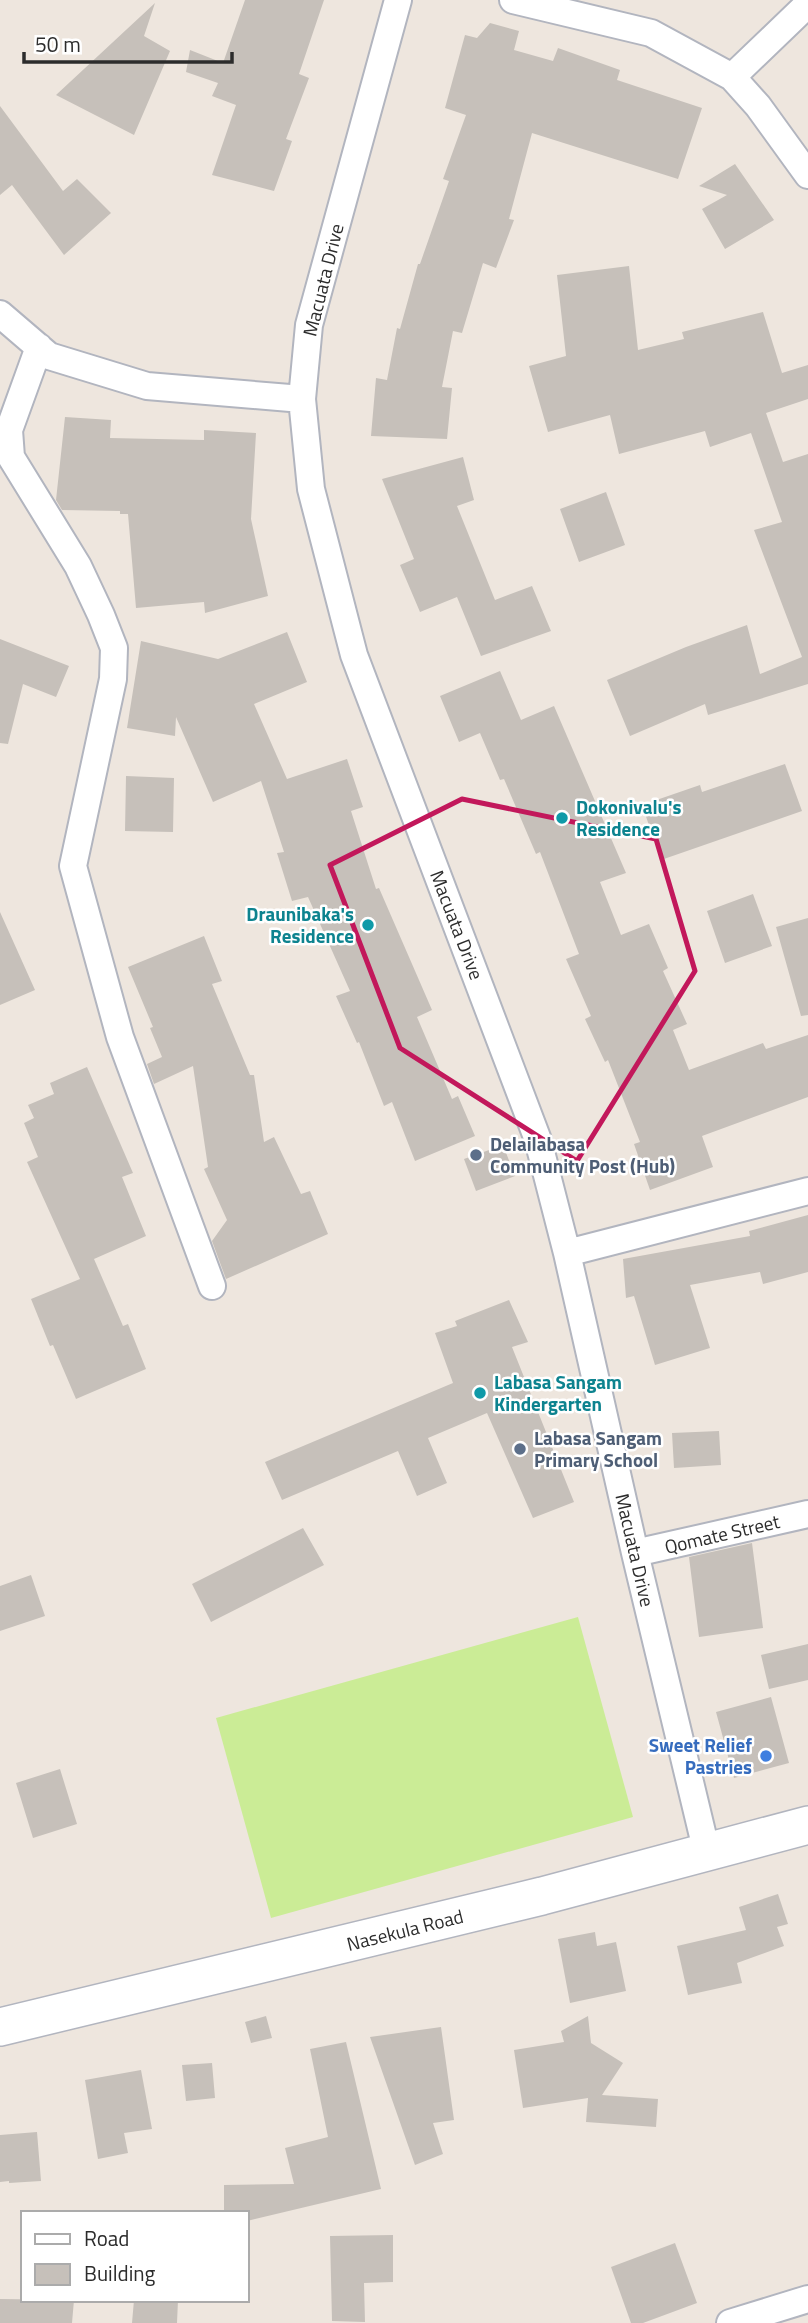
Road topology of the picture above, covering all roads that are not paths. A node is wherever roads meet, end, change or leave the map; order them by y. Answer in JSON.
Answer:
{"nodes":[{"id":1,"x":398,"y":0,"type":"edge"},
{"id":2,"x":513,"y":0,"type":"edge"},
{"id":3,"x":808,"y":4,"type":"edge"},
{"id":4,"x":732,"y":77,"type":"junction"},
{"id":5,"x":808,"y":175,"type":"edge"},
{"id":6,"x":0,"y":314,"type":"edge"},
{"id":7,"x":39,"y":346,"type":"junction"},
{"id":8,"x":302,"y":400,"type":"junction"},
{"id":9,"x":808,"y":1191,"type":"edge"},
{"id":10,"x":567,"y":1253,"type":"junction"},
{"id":11,"x":212,"y":1286,"type":"dead end"},
{"id":12,"x":808,"y":1514,"type":"edge"},
{"id":13,"x":635,"y":1553,"type":"junction"},
{"id":14,"x":808,"y":1825,"type":"edge"},
{"id":15,"x":707,"y":1853,"type":"junction"},
{"id":16,"x":0,"y":2027,"type":"edge"},
{"id":17,"x":808,"y":2299,"type":"edge"},
{"id":18,"x":730,"y":2323,"type":"edge"}],
"edges":[{"from":1,"to":8,"type":"street","name":"Macuata Drive"},
{"from":2,"to":4,"type":"street"},
{"from":3,"to":4,"type":"street"},
{"from":4,"to":5,"type":"street"},
{"from":6,"to":7,"type":"street"},
{"from":7,"to":8,"type":"street"},
{"from":7,"to":11,"type":"street"},
{"from":8,"to":10,"type":"street","name":"Macuata Drive"},
{"from":9,"to":10,"type":"street"},
{"from":10,"to":13,"type":"street","name":"Macuata Drive"},
{"from":12,"to":13,"type":"street","name":"Qomate Street"},
{"from":13,"to":15,"type":"street","name":"Macuata Drive"},
{"from":14,"to":15,"type":"main road","name":"Nasekula Road"},
{"from":15,"to":16,"type":"main road","name":"Nasekula Road"},
{"from":17,"to":18,"type":"street"}]}
